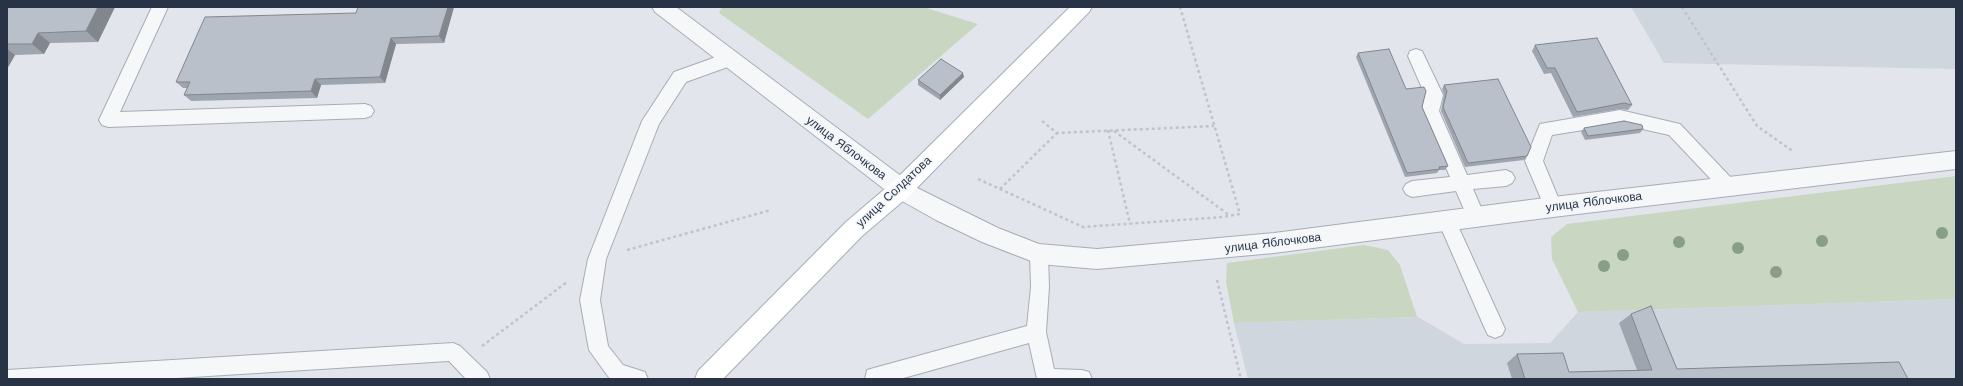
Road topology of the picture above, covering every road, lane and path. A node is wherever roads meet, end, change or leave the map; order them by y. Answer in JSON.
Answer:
{"nodes":[{"id":1,"x":160,"y":7,"type":"edge"},
{"id":2,"x":662,"y":7,"type":"edge"},
{"id":3,"x":1082,"y":7,"type":"edge"},
{"id":4,"x":1180,"y":7,"type":"edge"},
{"id":5,"x":1682,"y":7,"type":"edge"},
{"id":6,"x":1416,"y":56,"type":"dead end"},
{"id":7,"x":730,"y":59,"type":"junction"},
{"id":8,"x":365,"y":111,"type":"dead end"},
{"id":9,"x":1042,"y":121,"type":"dead end"},
{"id":10,"x":1214,"y":126,"type":"junction"},
{"id":11,"x":1108,"y":130,"type":"junction"},
{"id":12,"x":1114,"y":130,"type":"junction"},
{"id":13,"x":1057,"y":133,"type":"junction"},
{"id":14,"x":1956,"y":160,"type":"edge"},
{"id":15,"x":1825,"y":175,"type":"junction"},
{"id":16,"x":1506,"y":178,"type":"dead end"},
{"id":17,"x":978,"y":179,"type":"dead end"},
{"id":18,"x":1462,"y":183,"type":"junction"},
{"id":19,"x":1728,"y":186,"type":"junction"},
{"id":20,"x":901,"y":189,"type":"junction"},
{"id":21,"x":1000,"y":189,"type":"junction"},
{"id":22,"x":1412,"y":189,"type":"dead end"},
{"id":23,"x":1553,"y":207,"type":"junction"},
{"id":24,"x":1229,"y":216,"type":"junction"},
{"id":25,"x":1476,"y":217,"type":"junction"},
{"id":26,"x":1447,"y":221,"type":"junction"},
{"id":27,"x":1130,"y":224,"type":"junction"},
{"id":28,"x":1039,"y":254,"type":"junction"},
{"id":29,"x":1217,"y":280,"type":"dead end"},
{"id":30,"x":1495,"y":329,"type":"dead end"},
{"id":31,"x":1036,"y":332,"type":"junction"},
{"id":32,"x":874,"y":377,"type":"dead end"},
{"id":33,"x":7,"y":379,"type":"edge"},
{"id":34,"x":480,"y":379,"type":"edge"},
{"id":35,"x":638,"y":379,"type":"edge"},
{"id":36,"x":707,"y":379,"type":"edge"},
{"id":37,"x":1082,"y":379,"type":"edge"},
{"id":38,"x":1240,"y":379,"type":"edge"}],
"edges":[{"from":1,"to":8,"type":"lane"},
{"from":2,"to":7,"type":"street","name":"улица Яблочкова"},
{"from":3,"to":20,"type":"main road","name":"улица Солдатова"},
{"from":4,"to":10,"type":"path"},
{"from":5,"to":15,"type":"path"},
{"from":6,"to":18,"type":"lane"},
{"from":7,"to":20,"type":"street","name":"улица Яблочкова"},
{"from":7,"to":35,"type":"lane"},
{"from":9,"to":13,"type":"path"},
{"from":10,"to":12,"type":"path"},
{"from":10,"to":24,"type":"path"},
{"from":11,"to":12,"type":"path"},
{"from":11,"to":13,"type":"path"},
{"from":11,"to":27,"type":"path"},
{"from":12,"to":24,"type":"path"},
{"from":13,"to":21,"type":"path"},
{"from":14,"to":15,"type":"street","name":"улица Яблочкова"},
{"from":15,"to":19,"type":"street","name":"улица Яблочкова"},
{"from":16,"to":18,"type":"lane"},
{"from":17,"to":21,"type":"path"},
{"from":18,"to":22,"type":"lane"},
{"from":18,"to":25,"type":"lane"},
{"from":19,"to":23,"type":"street","name":"улица Яблочкова"},
{"from":19,"to":23,"type":"lane"},
{"from":20,"to":28,"type":"street","name":"улица Яблочкова"},
{"from":20,"to":36,"type":"main road","name":"улица Солдатова"},
{"from":21,"to":27,"type":"path"},
{"from":23,"to":25,"type":"street","name":"улица Яблочкова"},
{"from":24,"to":27,"type":"path"},
{"from":25,"to":26,"type":"street","name":"улица Яблочкова"},
{"from":26,"to":28,"type":"street","name":"улица Яблочкова"},
{"from":26,"to":30,"type":"lane"},
{"from":28,"to":31,"type":"lane"},
{"from":29,"to":38,"type":"path"},
{"from":31,"to":32,"type":"lane"},
{"from":31,"to":37,"type":"lane"},
{"from":33,"to":34,"type":"lane"}]}
